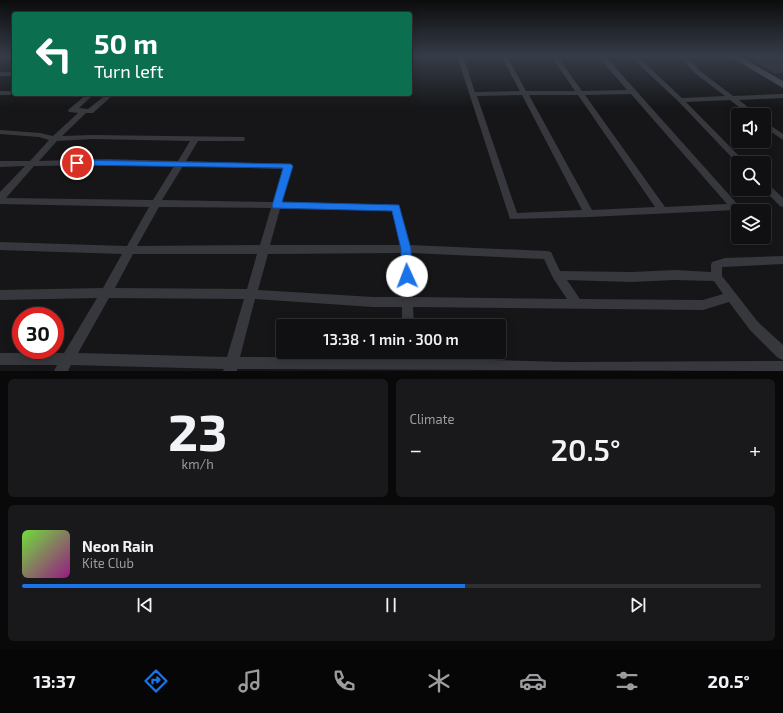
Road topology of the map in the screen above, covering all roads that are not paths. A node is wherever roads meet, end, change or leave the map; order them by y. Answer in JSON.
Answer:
{"nodes":[{"id":1,"x":465,"y":73,"type":"edge"},
{"id":2,"x":513,"y":73,"type":"edge"},
{"id":3,"x":566,"y":73,"type":"edge"},
{"id":4,"x":616,"y":73,"type":"edge"},
{"id":5,"x":651,"y":73,"type":"edge"},
{"id":6,"x":700,"y":73,"type":"edge"},
{"id":7,"x":763,"y":73,"type":"edge"},
{"id":8,"x":0,"y":74,"type":"edge"},
{"id":9,"x":12,"y":74,"type":"edge"},
{"id":10,"x":783,"y":85,"type":"edge"},
{"id":11,"x":633,"y":92,"type":"junction"},
{"id":12,"x":0,"y":93,"type":"edge"},
{"id":13,"x":10,"y":93,"type":"dead end"},
{"id":14,"x":580,"y":93,"type":"junction"},
{"id":15,"x":472,"y":94,"type":"junction"},
{"id":16,"x":524,"y":94,"type":"junction"},
{"id":17,"x":89,"y":96,"type":"edge"},
{"id":18,"x":109,"y":96,"type":"edge"},
{"id":19,"x":783,"y":96,"type":"edge"},
{"id":20,"x":734,"y":98,"type":"junction"},
{"id":21,"x":680,"y":100,"type":"junction"},
{"id":22,"x":746,"y":108,"type":"edge"},
{"id":23,"x":84,"y":111,"type":"junction"},
{"id":24,"x":771,"y":129,"type":"edge"},
{"id":25,"x":0,"y":132,"type":"edge"},
{"id":26,"x":196,"y":138,"type":"junction"},
{"id":27,"x":783,"y":138,"type":"edge"},
{"id":28,"x":54,"y":139,"type":"junction"},
{"id":29,"x":241,"y":139,"type":"dead end"},
{"id":30,"x":735,"y":156,"type":"edge"},
{"id":31,"x":33,"y":163,"type":"junction"},
{"id":32,"x":181,"y":163,"type":"junction"},
{"id":33,"x":0,"y":164,"type":"edge"},
{"id":34,"x":771,"y":192,"type":"edge"},
{"id":35,"x":0,"y":199,"type":"edge"},
{"id":36,"x":156,"y":202,"type":"junction"},
{"id":37,"x":783,"y":204,"type":"edge"},
{"id":38,"x":276,"y":206,"type":"junction"},
{"id":39,"x":662,"y":210,"type":"junction"},
{"id":40,"x":588,"y":214,"type":"junction"},
{"id":41,"x":0,"y":246,"type":"edge"},
{"id":42,"x":264,"y":249,"type":"junction"},
{"id":43,"x":406,"y":249,"type":"junction"},
{"id":44,"x":130,"y":250,"type":"junction"},
{"id":45,"x":782,"y":261,"type":"edge"},
{"id":46,"x":557,"y":275,"type":"junction"},
{"id":47,"x":717,"y":277,"type":"junction"},
{"id":48,"x":106,"y":293,"type":"junction"},
{"id":49,"x":251,"y":294,"type":"junction"},
{"id":50,"x":0,"y":295,"type":"edge"},
{"id":51,"x":731,"y":296,"type":"junction"},
{"id":52,"x":407,"y":302,"type":"junction"},
{"id":53,"x":576,"y":303,"type":"junction"},
{"id":54,"x":408,"y":319,"type":"edge"},
{"id":55,"x":783,"y":354,"type":"edge"},
{"id":56,"x":0,"y":359,"type":"edge"},
{"id":57,"x":68,"y":359,"type":"junction"},
{"id":58,"x":409,"y":362,"type":"edge"},
{"id":59,"x":231,"y":367,"type":"edge"},
{"id":60,"x":783,"y":368,"type":"edge"},
{"id":61,"x":490,"y":369,"type":"edge"},
{"id":62,"x":570,"y":370,"type":"edge"},
{"id":63,"x":61,"y":371,"type":"edge"}],
"edges":[{"from":1,"to":15,"type":"street"},
{"from":2,"to":16,"type":"street"},
{"from":3,"to":14,"type":"street"},
{"from":4,"to":11,"type":"street"},
{"from":5,"to":21,"type":"street"},
{"from":6,"to":20,"type":"street"},
{"from":7,"to":10,"type":"street"},
{"from":8,"to":9,"type":"street"},
{"from":11,"to":14,"type":"street"},
{"from":11,"to":39,"type":"street"},
{"from":12,"to":13,"type":"street"},
{"from":14,"to":16,"type":"street"},
{"from":14,"to":39,"type":"street"},
{"from":15,"to":16,"type":"street"},
{"from":15,"to":40,"type":"street"},
{"from":16,"to":40,"type":"street"},
{"from":17,"to":23,"type":"street"},
{"from":18,"to":23,"type":"street"},
{"from":19,"to":20,"type":"street"},
{"from":20,"to":21,"type":"street"},
{"from":20,"to":22,"type":"street"},
{"from":21,"to":30,"type":"street"},
{"from":23,"to":28,"type":"street"},
{"from":24,"to":27,"type":"street"},
{"from":25,"to":28,"type":"street"},
{"from":26,"to":28,"type":"street"},
{"from":26,"to":29,"type":"street"},
{"from":26,"to":32,"type":"street"},
{"from":28,"to":31,"type":"street"},
{"from":31,"to":32,"type":"street"},
{"from":31,"to":33,"type":"street"},
{"from":31,"to":35,"type":"street"},
{"from":32,"to":36,"type":"street"},
{"from":32,"to":38,"type":"street"},
{"from":34,"to":37,"type":"street"},
{"from":35,"to":36,"type":"street"},
{"from":36,"to":38,"type":"street"},
{"from":36,"to":44,"type":"street"},
{"from":38,"to":42,"type":"street"},
{"from":38,"to":43,"type":"street"},
{"from":39,"to":40,"type":"street"},
{"from":41,"to":44,"type":"street"},
{"from":42,"to":43,"type":"street"},
{"from":42,"to":44,"type":"street"},
{"from":42,"to":49,"type":"street"},
{"from":43,"to":46,"type":"street"},
{"from":43,"to":52,"type":"street"},
{"from":44,"to":48,"type":"street"},
{"from":45,"to":47,"type":"street"},
{"from":46,"to":47,"type":"street"},
{"from":46,"to":53,"type":"street"},
{"from":47,"to":51,"type":"street"},
{"from":48,"to":49,"type":"street"},
{"from":48,"to":50,"type":"street"},
{"from":48,"to":57,"type":"street"},
{"from":49,"to":52,"type":"street"},
{"from":49,"to":59,"type":"street"},
{"from":51,"to":53,"type":"street"},
{"from":51,"to":55,"type":"street"},
{"from":52,"to":53,"type":"street"},
{"from":52,"to":54,"type":"street"},
{"from":56,"to":57,"type":"street"},
{"from":57,"to":59,"type":"street"},
{"from":57,"to":63,"type":"street"},
{"from":58,"to":59,"type":"street"},
{"from":58,"to":61,"type":"street"},
{"from":60,"to":62,"type":"street"},
{"from":61,"to":62,"type":"street"}]}
